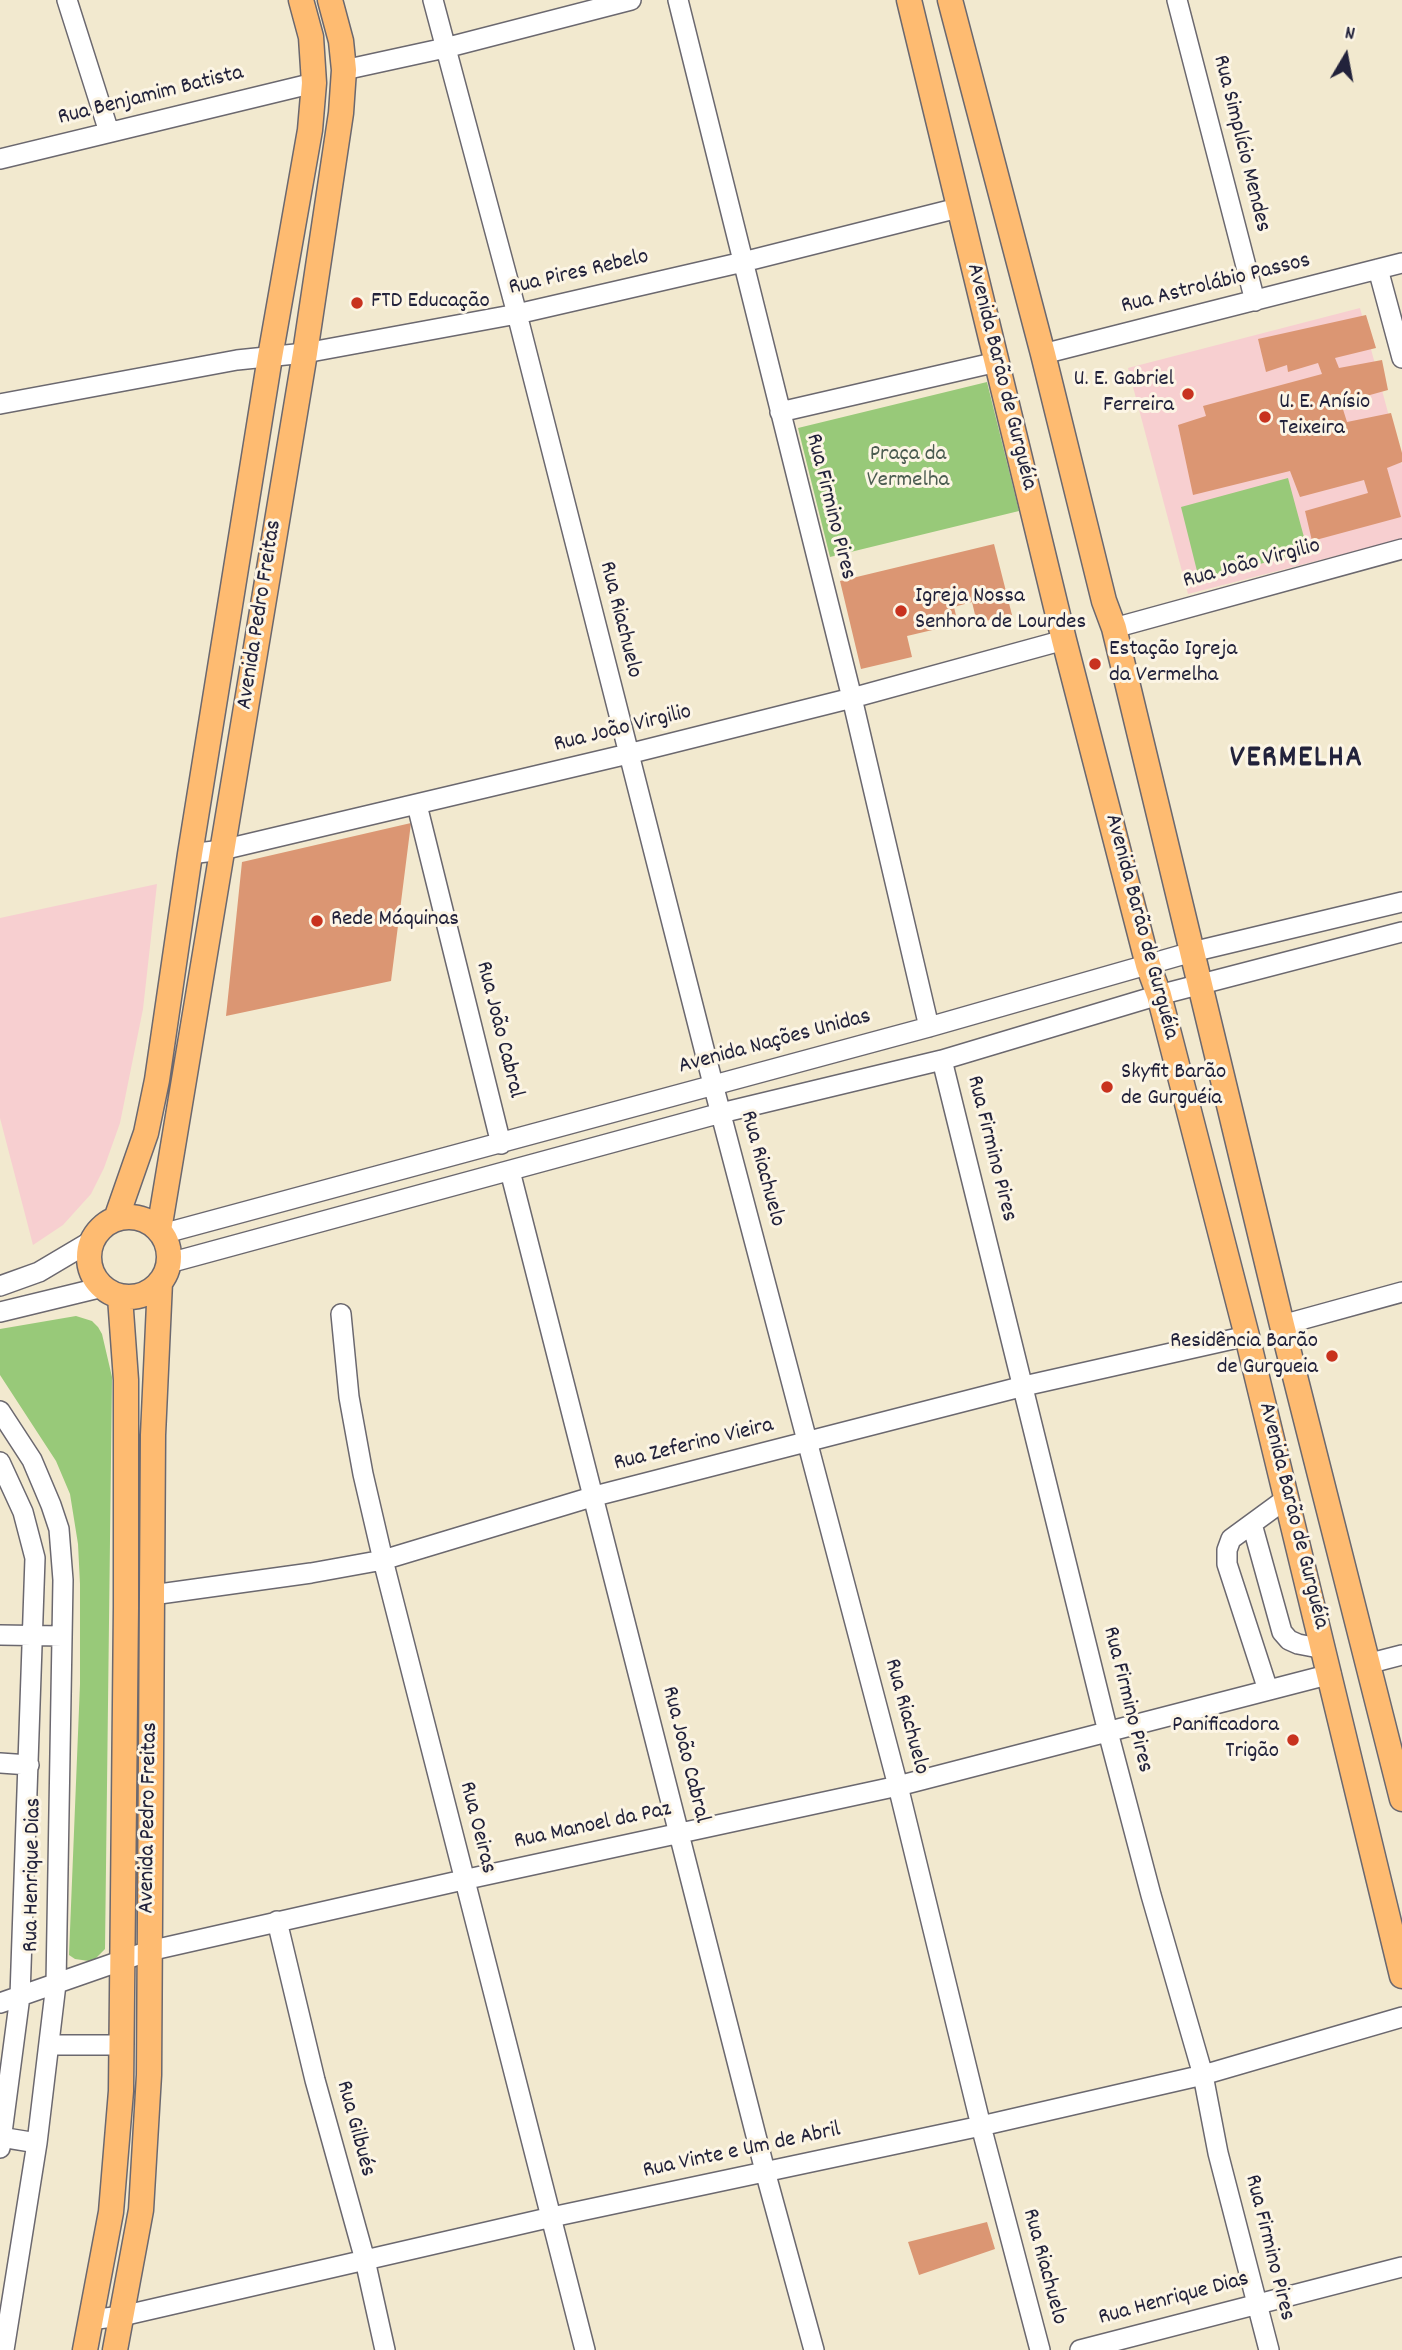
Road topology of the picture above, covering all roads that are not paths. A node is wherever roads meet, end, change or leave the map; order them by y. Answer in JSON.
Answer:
{"nodes":[{"id":1,"x":67,"y":0,"type":"edge"},
{"id":2,"x":301,"y":0,"type":"edge"},
{"id":3,"x":330,"y":0,"type":"edge"},
{"id":4,"x":433,"y":0,"type":"edge"},
{"id":5,"x":631,"y":0,"type":"edge"},
{"id":6,"x":678,"y":0,"type":"edge"},
{"id":7,"x":909,"y":0,"type":"edge"},
{"id":8,"x":950,"y":0,"type":"edge"},
{"id":9,"x":1177,"y":0,"type":"edge"},
{"id":10,"x":445,"y":48,"type":"junction"},
{"id":11,"x":344,"y":70,"type":"junction"},
{"id":12,"x":314,"y":83,"type":"junction"},
{"id":13,"x":108,"y":132,"type":"junction"},
{"id":14,"x":0,"y":159,"type":"edge"},
{"id":15,"x":958,"y":208,"type":"junction"},
{"id":16,"x":743,"y":262,"type":"junction"},
{"id":17,"x":1402,"y":263,"type":"edge"},
{"id":18,"x":1378,"y":269,"type":"junction"},
{"id":19,"x":1255,"y":301,"type":"junction"},
{"id":20,"x":517,"y":314,"type":"junction"},
{"id":21,"x":305,"y":352,"type":"junction"},
{"id":22,"x":1043,"y":354,"type":"junction"},
{"id":23,"x":270,"y":358,"type":"junction"},
{"id":24,"x":1402,"y":358,"type":"edge"},
{"id":25,"x":997,"y":362,"type":"junction"},
{"id":26,"x":0,"y":404,"type":"edge"},
{"id":27,"x":780,"y":412,"type":"junction"},
{"id":28,"x":1402,"y":549,"type":"edge"},
{"id":29,"x":1114,"y":628,"type":"junction"},
{"id":30,"x":1064,"y":640,"type":"junction"},
{"id":31,"x":852,"y":698,"type":"junction"},
{"id":32,"x":628,"y":754,"type":"junction"},
{"id":33,"x":417,"y":805,"type":"junction"},
{"id":34,"x":222,"y":850,"type":"junction"},
{"id":35,"x":190,"y":854,"type":"junction"},
{"id":36,"x":1401,"y":904,"type":"edge"},
{"id":37,"x":1402,"y":932,"type":"edge"},
{"id":38,"x":1192,"y":952,"type":"junction"},
{"id":39,"x":1148,"y":965,"type":"junction"},
{"id":40,"x":1201,"y":984,"type":"junction"},
{"id":41,"x":1159,"y":995,"type":"junction"},
{"id":42,"x":929,"y":1027,"type":"junction"},
{"id":43,"x":942,"y":1060,"type":"junction"},
{"id":44,"x":713,"y":1084,"type":"junction"},
{"id":45,"x":721,"y":1113,"type":"junction"},
{"id":46,"x":501,"y":1144,"type":"junction"},
{"id":47,"x":510,"y":1171,"type":"junction"},
{"id":48,"x":116,"y":1219,"type":"junction"},
{"id":49,"x":160,"y":1232,"type":"junction"},
{"id":50,"x":93,"y":1240,"type":"junction"},
{"id":51,"x":164,"y":1273,"type":"junction"},
{"id":52,"x":0,"y":1286,"type":"edge"},
{"id":53,"x":112,"y":1292,"type":"junction"},
{"id":54,"x":1402,"y":1292,"type":"edge"},
{"id":55,"x":0,"y":1312,"type":"edge"},
{"id":56,"x":341,"y":1314,"type":"dead end"},
{"id":57,"x":1282,"y":1325,"type":"junction"},
{"id":58,"x":1247,"y":1336,"type":"junction"},
{"id":59,"x":1024,"y":1386,"type":"junction"},
{"id":60,"x":0,"y":1411,"type":"edge"},
{"id":61,"x":808,"y":1443,"type":"junction"},
{"id":62,"x":0,"y":1462,"type":"edge"},
{"id":63,"x":595,"y":1496,"type":"junction"},
{"id":64,"x":1287,"y":1498,"type":"junction"},
{"id":65,"x":1252,"y":1524,"type":"junction"},
{"id":66,"x":383,"y":1560,"type":"junction"},
{"id":67,"x":152,"y":1595,"type":"junction"},
{"id":68,"x":0,"y":1635,"type":"edge"},
{"id":69,"x":33,"y":1636,"type":"junction"},
{"id":70,"x":62,"y":1636,"type":"junction"},
{"id":71,"x":1289,"y":1640,"type":"junction"},
{"id":72,"x":1324,"y":1649,"type":"junction"},
{"id":73,"x":1255,"y":1650,"type":"junction"},
{"id":74,"x":1402,"y":1655,"type":"edge"},
{"id":75,"x":1367,"y":1664,"type":"junction"},
{"id":76,"x":1331,"y":1674,"type":"junction"},
{"id":77,"x":1268,"y":1690,"type":"junction"},
{"id":78,"x":1108,"y":1732,"type":"junction"},
{"id":79,"x":0,"y":1763,"type":"edge"},
{"id":80,"x":29,"y":1765,"type":"junction"},
{"id":81,"x":898,"y":1786,"type":"junction"},
{"id":82,"x":1402,"y":1799,"type":"edge"},
{"id":83,"x":679,"y":1833,"type":"junction"},
{"id":84,"x":463,"y":1880,"type":"junction"},
{"id":85,"x":277,"y":1921,"type":"junction"},
{"id":86,"x":149,"y":1951,"type":"junction"},
{"id":87,"x":123,"y":1959,"type":"junction"},
{"id":88,"x":1402,"y":1976,"type":"edge"},
{"id":89,"x":56,"y":1984,"type":"junction"},
{"id":90,"x":20,"y":1996,"type":"junction"},
{"id":91,"x":0,"y":2003,"type":"edge"},
{"id":92,"x":1402,"y":2017,"type":"edge"},
{"id":93,"x":50,"y":2045,"type":"junction"},
{"id":94,"x":121,"y":2045,"type":"junction"},
{"id":95,"x":1203,"y":2075,"type":"junction"},
{"id":96,"x":981,"y":2126,"type":"junction"},
{"id":97,"x":1,"y":2141,"type":"edge"},
{"id":98,"x":37,"y":2143,"type":"junction"},
{"id":99,"x":765,"y":2171,"type":"junction"},
{"id":100,"x":552,"y":2217,"type":"junction"},
{"id":101,"x":365,"y":2260,"type":"junction"},
{"id":102,"x":1402,"y":2267,"type":"edge"},
{"id":103,"x":1255,"y":2303,"type":"junction"},
{"id":104,"x":122,"y":2316,"type":"junction"},
{"id":105,"x":89,"y":2320,"type":"junction"},
{"id":106,"x":4,"y":2350,"type":"edge"},
{"id":107,"x":85,"y":2350,"type":"edge"},
{"id":108,"x":115,"y":2350,"type":"edge"},
{"id":109,"x":385,"y":2350,"type":"edge"},
{"id":110,"x":585,"y":2350,"type":"edge"},
{"id":111,"x":814,"y":2350,"type":"edge"},
{"id":112,"x":1040,"y":2350,"type":"edge"},
{"id":113,"x":1080,"y":2350,"type":"edge"},
{"id":114,"x":1269,"y":2350,"type":"edge"}],
"edges":[{"from":1,"to":13,"type":"street"},
{"from":2,"to":12,"type":"main road","name":"Avenida Pedro Freitas"},
{"from":3,"to":11,"type":"main road","name":"Avenida Pedro Freitas"},
{"from":4,"to":10,"type":"street","name":"Rua Riachuelo"},
{"from":5,"to":10,"type":"street"},
{"from":6,"to":16,"type":"street","name":"Rua Firmino Pires"},
{"from":7,"to":15,"type":"main road","name":"Avenida Barão de Gurguéia"},
{"from":8,"to":22,"type":"main road","name":"Avenida Barão de Gurguéia"},
{"from":9,"to":19,"type":"street","name":"Rua Simplício Mendes"},
{"from":10,"to":11,"type":"street"},
{"from":10,"to":20,"type":"street","name":"Rua Riachuelo"},
{"from":11,"to":21,"type":"main road","name":"Avenida Pedro Freitas"},
{"from":12,"to":13,"type":"street","name":"Rua Benjamim Batista"},
{"from":12,"to":23,"type":"main road","name":"Avenida Pedro Freitas"},
{"from":13,"to":14,"type":"street","name":"Rua Benjamim Batista"},
{"from":15,"to":16,"type":"street","name":"Rua Pires Rebelo"},
{"from":15,"to":25,"type":"main road","name":"Avenida Barão de Gurguéia"},
{"from":16,"to":20,"type":"street","name":"Rua Pires Rebelo"},
{"from":16,"to":27,"type":"street","name":"Rua Firmino Pires"},
{"from":17,"to":18,"type":"street","name":"Rua Astrolábio Passos"},
{"from":18,"to":19,"type":"street","name":"Rua Astrolábio Passos"},
{"from":18,"to":24,"type":"street"},
{"from":19,"to":22,"type":"street","name":"Rua Astrolábio Passos"},
{"from":20,"to":21,"type":"street","name":"Rua Pires Rebelo"},
{"from":20,"to":32,"type":"street","name":"Rua Riachuelo"},
{"from":21,"to":23,"type":"street","name":"Rua Pires Rebelo"},
{"from":21,"to":34,"type":"main road","name":"Avenida Pedro Freitas"},
{"from":22,"to":29,"type":"main road","name":"Avenida Barão de Gurguéia"},
{"from":23,"to":26,"type":"street","name":"Rua Pires Rebelo"},
{"from":23,"to":35,"type":"main road","name":"Avenida Pedro Freitas"},
{"from":25,"to":27,"type":"street"},
{"from":25,"to":30,"type":"main road","name":"Avenida Barão de Gurguéia"},
{"from":27,"to":31,"type":"street","name":"Rua Firmino Pires"},
{"from":28,"to":29,"type":"street","name":"Rua João Virgilio"},
{"from":29,"to":38,"type":"main road","name":"Avenida Barão de Gurguéia"},
{"from":30,"to":31,"type":"street","name":"Rua João Virgilio"},
{"from":30,"to":39,"type":"main road","name":"Avenida Barão de Gurguéia"},
{"from":31,"to":32,"type":"street","name":"Rua João Virgilio"},
{"from":31,"to":42,"type":"street","name":"Rua Firmino Pires"},
{"from":32,"to":33,"type":"street","name":"Rua João Virgilio"},
{"from":32,"to":44,"type":"street","name":"Rua Riachuelo"},
{"from":33,"to":34,"type":"street","name":"Rua João Virgilio"},
{"from":33,"to":46,"type":"street","name":"Rua João Cabral"},
{"from":34,"to":35,"type":"street","name":"Rua João Virgilio"},
{"from":34,"to":49,"type":"main road","name":"Avenida Pedro Freitas"},
{"from":35,"to":48,"type":"main road","name":"Avenida Pedro Freitas"},
{"from":36,"to":38,"type":"street","name":"Avenida Nações Unidas"},
{"from":37,"to":40,"type":"street"},
{"from":38,"to":39,"type":"street","name":"Avenida Nações Unidas"},
{"from":38,"to":40,"type":"main road","name":"Avenida Barão de Gurguéia"},
{"from":39,"to":41,"type":"main road","name":"Avenida Barão de Gurguéia"},
{"from":39,"to":42,"type":"street","name":"Avenida Nações Unidas"},
{"from":40,"to":41,"type":"street"},
{"from":40,"to":57,"type":"main road","name":"Avenida Barão de Gurguéia"},
{"from":41,"to":43,"type":"street"},
{"from":41,"to":58,"type":"main road","name":"Avenida Barão de Gurguéia"},
{"from":42,"to":44,"type":"street","name":"Avenida Nações Unidas"},
{"from":43,"to":45,"type":"street"},
{"from":43,"to":59,"type":"street","name":"Rua Firmino Pires"},
{"from":44,"to":45,"type":"street","name":"Rua Riachuelo"},
{"from":44,"to":46,"type":"street","name":"Avenida Nações Unidas"},
{"from":45,"to":47,"type":"street"},
{"from":45,"to":61,"type":"street","name":"Rua Riachuelo"},
{"from":46,"to":49,"type":"street","name":"Avenida Nações Unidas"},
{"from":47,"to":51,"type":"street"},
{"from":47,"to":63,"type":"street","name":"Rua João Cabral"},
{"from":48,"to":49,"type":"main road"},
{"from":48,"to":50,"type":"main road"},
{"from":49,"to":51,"type":"main road"},
{"from":50,"to":52,"type":"street"},
{"from":50,"to":53,"type":"main road"},
{"from":51,"to":53,"type":"main road"},
{"from":51,"to":67,"type":"main road","name":"Avenida Pedro Freitas"},
{"from":53,"to":55,"type":"street"},
{"from":53,"to":87,"type":"main road","name":"Avenida Pedro Freitas"},
{"from":54,"to":57,"type":"street"},
{"from":56,"to":66,"type":"street","name":"Rua Oeiras"},
{"from":57,"to":75,"type":"main road","name":"Avenida Barão de Gurguéia"},
{"from":58,"to":59,"type":"street","name":"Rua Zeferino Vieira"},
{"from":58,"to":64,"type":"main road","name":"Avenida Barão de Gurguéia"},
{"from":59,"to":61,"type":"street","name":"Rua Zeferino Vieira"},
{"from":59,"to":78,"type":"street","name":"Rua Firmino Pires"},
{"from":60,"to":70,"type":"street","name":"Rua Henrique Dias"},
{"from":61,"to":63,"type":"street","name":"Rua Zeferino Vieira"},
{"from":61,"to":81,"type":"street","name":"Rua Riachuelo"},
{"from":62,"to":69,"type":"street","name":"Rua Henrique Dias"},
{"from":63,"to":66,"type":"street","name":"Rua Zeferino Vieira"},
{"from":63,"to":83,"type":"street","name":"Rua João Cabral"},
{"from":64,"to":65,"type":"street"},
{"from":64,"to":72,"type":"main road","name":"Avenida Barão de Gurguéia"},
{"from":65,"to":71,"type":"street"},
{"from":65,"to":73,"type":"street"},
{"from":66,"to":67,"type":"street","name":"Rua Zeferino Vieira"},
{"from":66,"to":84,"type":"street","name":"Rua Oeiras"},
{"from":67,"to":86,"type":"main road","name":"Avenida Pedro Freitas"},
{"from":68,"to":69,"type":"street"},
{"from":69,"to":70,"type":"street"},
{"from":69,"to":80,"type":"street","name":"Rua Henrique Dias"},
{"from":70,"to":89,"type":"street","name":"Rua Henrique Dias"},
{"from":71,"to":72,"type":"street"},
{"from":71,"to":73,"type":"street"},
{"from":72,"to":76,"type":"main road","name":"Avenida Barão de Gurguéia"},
{"from":73,"to":77,"type":"street"},
{"from":74,"to":75,"type":"street"},
{"from":75,"to":82,"type":"main road","name":"Avenida Barão de Gurguéia"},
{"from":76,"to":77,"type":"street","name":"Rua Manoel da Paz"},
{"from":76,"to":88,"type":"main road","name":"Avenida Barão de Gurguéia"},
{"from":77,"to":78,"type":"street","name":"Rua Manoel da Paz"},
{"from":78,"to":81,"type":"street","name":"Rua Manoel da Paz"},
{"from":78,"to":95,"type":"street","name":"Rua Firmino Pires"},
{"from":79,"to":80,"type":"street"},
{"from":80,"to":90,"type":"street","name":"Rua Henrique Dias"},
{"from":81,"to":83,"type":"street","name":"Rua Manoel da Paz"},
{"from":81,"to":96,"type":"street","name":"Rua Riachuelo"},
{"from":83,"to":84,"type":"street","name":"Rua Manoel da Paz"},
{"from":83,"to":99,"type":"street","name":"Rua João Cabral"},
{"from":84,"to":85,"type":"street","name":"Rua Manoel da Paz"},
{"from":84,"to":100,"type":"street","name":"Rua Oeiras"},
{"from":85,"to":86,"type":"street","name":"Rua Manoel da Paz"},
{"from":85,"to":101,"type":"street","name":"Rua Gilbués"},
{"from":86,"to":87,"type":"street","name":"Rua Manoel da Paz"},
{"from":86,"to":104,"type":"main road","name":"Avenida Pedro Freitas"},
{"from":87,"to":89,"type":"street"},
{"from":87,"to":94,"type":"main road","name":"Avenida Pedro Freitas"},
{"from":89,"to":90,"type":"street"},
{"from":89,"to":93,"type":"street","name":"Rua Henrique Dias"},
{"from":90,"to":91,"type":"street"},
{"from":90,"to":97,"type":"street","name":"Rua Henrique Dias"},
{"from":92,"to":95,"type":"street","name":"Rua Vinte e Um de Abril"},
{"from":93,"to":94,"type":"street"},
{"from":93,"to":98,"type":"street","name":"Rua Henrique Dias"},
{"from":94,"to":105,"type":"main road","name":"Avenida Pedro Freitas"},
{"from":95,"to":96,"type":"street","name":"Rua Vinte e Um de Abril"},
{"from":95,"to":103,"type":"street","name":"Rua Firmino Pires"},
{"from":96,"to":99,"type":"street","name":"Rua Vinte e Um de Abril"},
{"from":96,"to":112,"type":"street","name":"Rua Riachuelo"},
{"from":97,"to":98,"type":"street"},
{"from":98,"to":106,"type":"street","name":"Rua Henrique Dias"},
{"from":99,"to":100,"type":"street","name":"Rua Vinte e Um de Abril"},
{"from":99,"to":111,"type":"street","name":"Rua João Cabral"},
{"from":100,"to":101,"type":"street","name":"Rua Vinte e Um de Abril"},
{"from":100,"to":110,"type":"street","name":"Rua Oeiras"},
{"from":101,"to":104,"type":"street","name":"Rua Vinte e Um de Abril"},
{"from":101,"to":109,"type":"street","name":"Rua Gilbués"},
{"from":102,"to":103,"type":"street","name":"Rua Henrique Dias"},
{"from":103,"to":113,"type":"street","name":"Rua Henrique Dias"},
{"from":103,"to":114,"type":"street","name":"Rua Firmino Pires"},
{"from":104,"to":105,"type":"street","name":"Rua Vinte e Um de Abril"},
{"from":104,"to":108,"type":"main road","name":"Avenida Pedro Freitas"},
{"from":105,"to":107,"type":"main road","name":"Avenida Pedro Freitas"}]}
